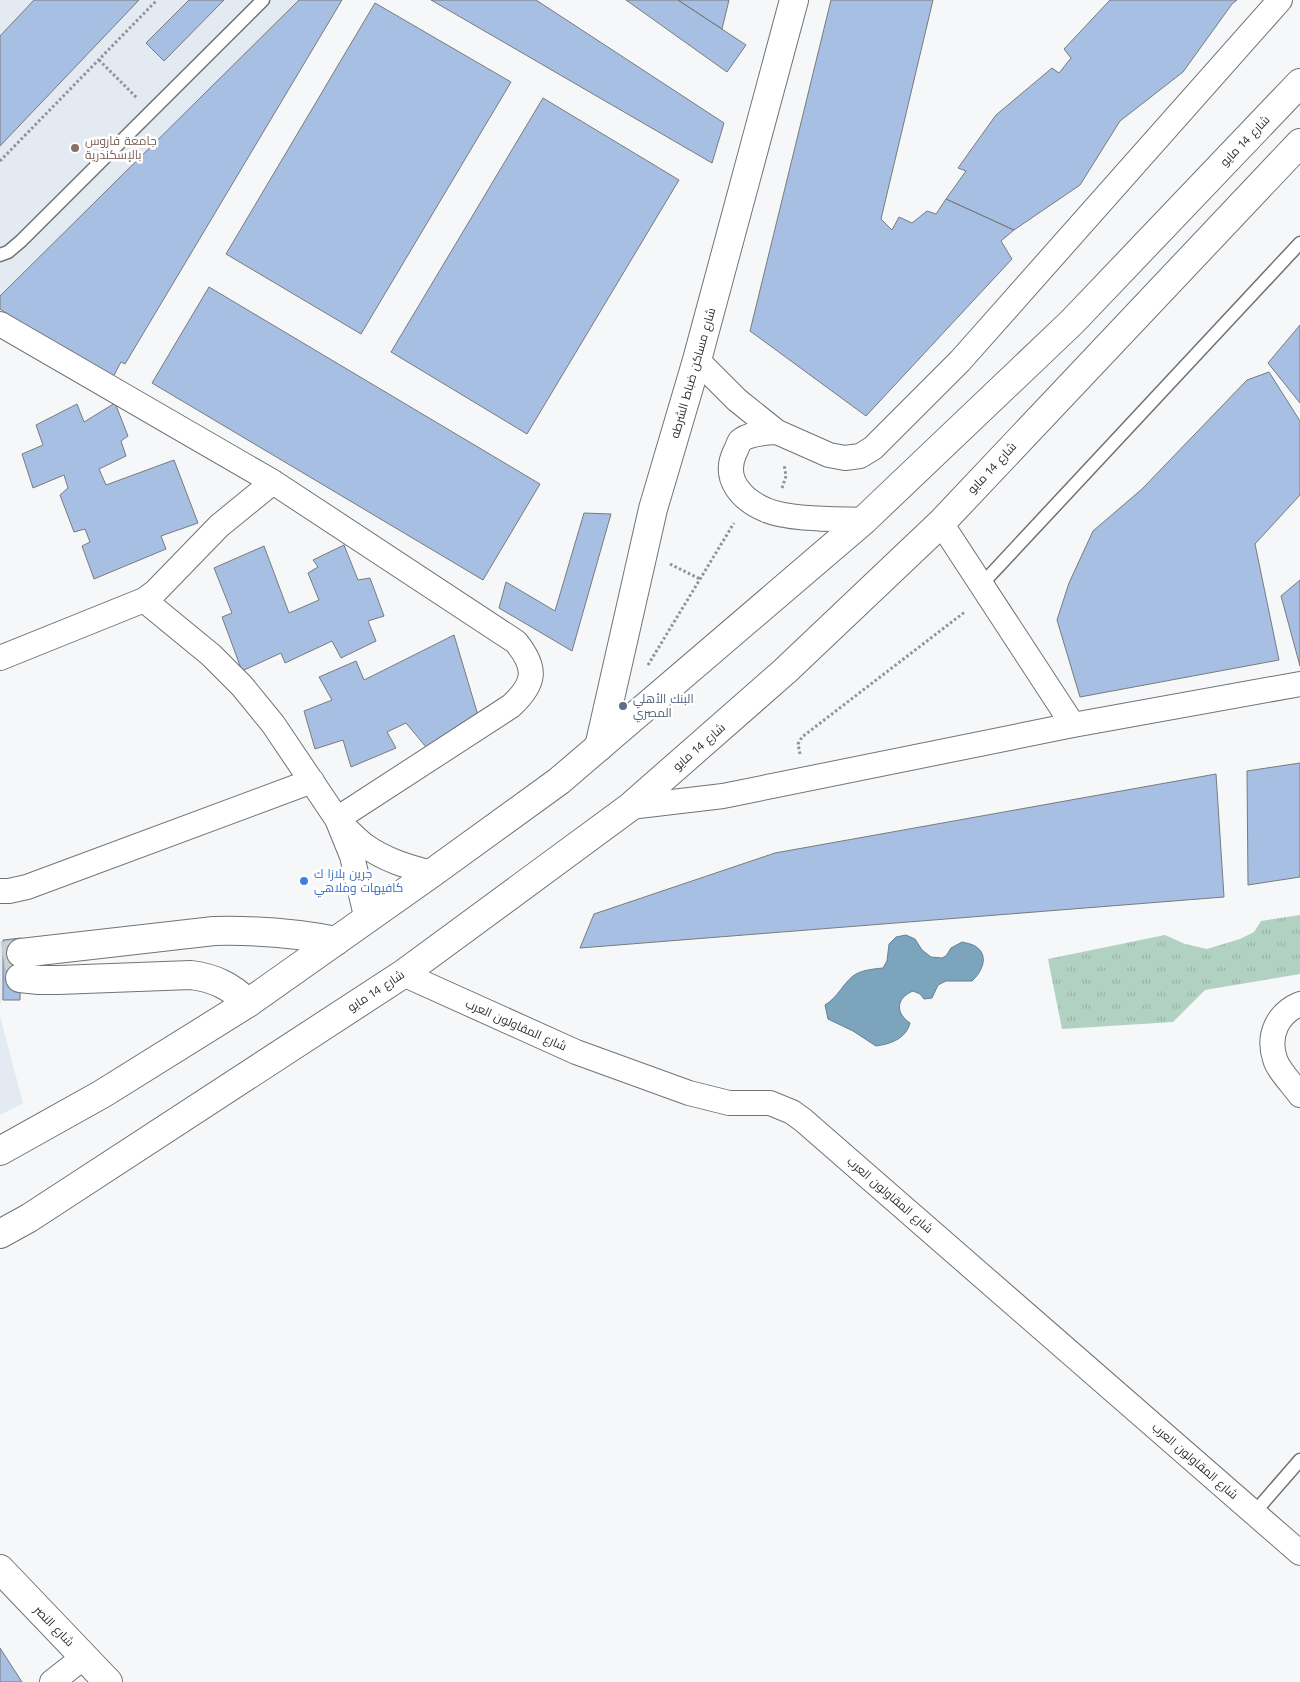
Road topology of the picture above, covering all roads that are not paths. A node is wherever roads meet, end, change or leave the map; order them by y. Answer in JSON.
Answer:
{"nodes":[{"id":1,"x":264,"y":0,"type":"edge"},
{"id":2,"x":794,"y":0,"type":"edge"},
{"id":3,"x":1280,"y":0,"type":"edge"},
{"id":4,"x":1300,"y":83,"type":"edge"},
{"id":5,"x":1300,"y":142,"type":"edge"},
{"id":6,"x":1300,"y":243,"type":"edge"},
{"id":7,"x":0,"y":255,"type":"edge"},
{"id":8,"x":0,"y":324,"type":"edge"},
{"id":9,"x":697,"y":360,"type":"junction"},
{"id":10,"x":777,"y":432,"type":"junction"},
{"id":11,"x":273,"y":482,"type":"junction"},
{"id":12,"x":864,"y":520,"type":"junction"},
{"id":13,"x":941,"y":522,"type":"junction"},
{"id":14,"x":986,"y":589,"type":"junction"},
{"id":15,"x":144,"y":600,"type":"junction"},
{"id":16,"x":0,"y":658,"type":"edge"},
{"id":17,"x":1300,"y":684,"type":"edge"},
{"id":18,"x":1073,"y":725,"type":"junction"},
{"id":19,"x":598,"y":747,"type":"junction"},
{"id":20,"x":312,"y":781,"type":"junction"},
{"id":21,"x":630,"y":807,"type":"junction"},
{"id":22,"x":336,"y":819,"type":"junction"},
{"id":23,"x":432,"y":873,"type":"junction"},
{"id":24,"x":0,"y":891,"type":"edge"},
{"id":25,"x":367,"y":920,"type":"junction"},
{"id":26,"x":336,"y":941,"type":"junction"},
{"id":27,"x":8,"y":965,"type":"edge"},
{"id":28,"x":403,"y":974,"type":"junction"},
{"id":29,"x":248,"y":1003,"type":"junction"},
{"id":30,"x":1300,"y":1004,"type":"edge"},
{"id":31,"x":1300,"y":1095,"type":"edge"},
{"id":32,"x":0,"y":1151,"type":"edge"},
{"id":33,"x":0,"y":1234,"type":"edge"},
{"id":34,"x":1300,"y":1460,"type":"edge"},
{"id":35,"x":1254,"y":1513,"type":"junction"},
{"id":36,"x":1300,"y":1553,"type":"edge"},
{"id":37,"x":0,"y":1570,"type":"edge"},
{"id":38,"x":84,"y":1657,"type":"junction"},
{"id":39,"x":52,"y":1682,"type":"edge"},
{"id":40,"x":108,"y":1682,"type":"edge"}],
"edges":[{"from":1,"to":7,"type":"lane"},
{"from":2,"to":9,"type":"main road","name":"شارع مساكن ضباط الشرطه"},
{"from":3,"to":10,"type":"street"},
{"from":4,"to":12,"type":"main road","name":"شارع 14 مايو"},
{"from":5,"to":13,"type":"main road","name":"شارع 14 مايو"},
{"from":6,"to":14,"type":"lane"},
{"from":8,"to":11,"type":"street"},
{"from":9,"to":10,"type":"street"},
{"from":9,"to":19,"type":"main road","name":"شارع مساكن ضباط الشرطه"},
{"from":10,"to":12,"type":"street"},
{"from":11,"to":15,"type":"street"},
{"from":11,"to":22,"type":"street"},
{"from":12,"to":19,"type":"main road","name":"شارع 14 مايو"},
{"from":13,"to":14,"type":"street"},
{"from":13,"to":21,"type":"main road","name":"شارع 14 مايو"},
{"from":14,"to":18,"type":"street"},
{"from":15,"to":16,"type":"street"},
{"from":15,"to":20,"type":"street"},
{"from":17,"to":18,"type":"street"},
{"from":18,"to":21,"type":"street"},
{"from":19,"to":23,"type":"main road","name":"شارع 14 مايو"},
{"from":20,"to":22,"type":"street"},
{"from":20,"to":24,"type":"street"},
{"from":21,"to":28,"type":"main road","name":"شارع 14 مايو"},
{"from":22,"to":23,"type":"street"},
{"from":22,"to":25,"type":"street"},
{"from":23,"to":25,"type":"main road","name":"شارع 14 مايو"},
{"from":25,"to":26,"type":"main road","name":"شارع 14 مايو"},
{"from":26,"to":27,"type":"main road"},
{"from":26,"to":29,"type":"main road","name":"شارع 14 مايو"},
{"from":27,"to":29,"type":"main road"},
{"from":28,"to":33,"type":"main road","name":"شارع 14 مايو"},
{"from":28,"to":35,"type":"street","name":"شارع المقاولون العرب"},
{"from":29,"to":32,"type":"main road","name":"شارع 14 مايو"},
{"from":30,"to":31,"type":"street"},
{"from":34,"to":35,"type":"lane"},
{"from":35,"to":36,"type":"street","name":"شارع المقاولون العرب"},
{"from":37,"to":38,"type":"main road","name":"شارع النصر"},
{"from":38,"to":39,"type":"street"},
{"from":38,"to":40,"type":"main road","name":"شارع النصر"}]}
